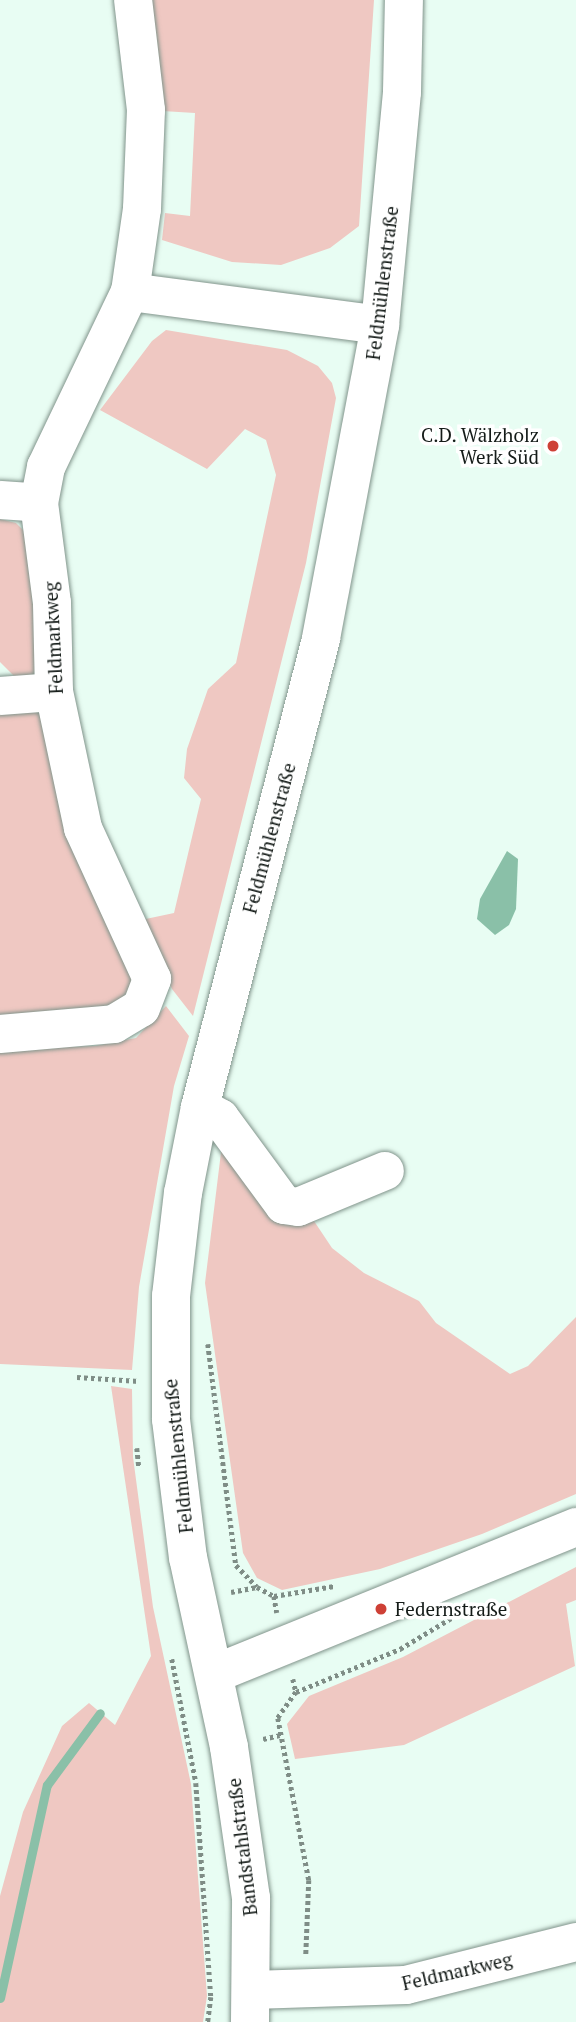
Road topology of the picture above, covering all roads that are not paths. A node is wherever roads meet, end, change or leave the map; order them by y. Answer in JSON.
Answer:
{"nodes":[{"id":1,"x":133,"y":0,"type":"edge"},
{"id":2,"x":404,"y":0,"type":"edge"},
{"id":3,"x":130,"y":292,"type":"junction"},
{"id":4,"x":380,"y":325,"type":"junction"},
{"id":5,"x":0,"y":500,"type":"edge"},
{"id":6,"x":39,"y":503,"type":"junction"},
{"id":7,"x":54,"y":692,"type":"junction"},
{"id":8,"x":0,"y":695,"type":"edge"},
{"id":9,"x":0,"y":1034,"type":"edge"},
{"id":10,"x":200,"y":1107,"type":"junction"},
{"id":11,"x":385,"y":1171,"type":"dead end"},
{"id":12,"x":576,"y":1527,"type":"edge"},
{"id":13,"x":214,"y":1674,"type":"junction"},
{"id":14,"x":576,"y":1942,"type":"edge"},
{"id":15,"x":251,"y":2006,"type":"edge"}],
"edges":[{"from":1,"to":3,"type":"street","name":"Feldmarkweg"},
{"from":2,"to":4,"type":"street","name":"Feldmühlenstraße"},
{"from":3,"to":4,"type":"street"},
{"from":3,"to":6,"type":"street","name":"Feldmarkweg"},
{"from":4,"to":10,"type":"street","name":"Feldmühlenstraße"},
{"from":5,"to":6,"type":"street"},
{"from":6,"to":7,"type":"street","name":"Feldmarkweg"},
{"from":7,"to":8,"type":"street"},
{"from":7,"to":9,"type":"street","name":"Feldmarkweg"},
{"from":10,"to":11,"type":"street"},
{"from":10,"to":13,"type":"street","name":"Feldmühlenstraße"},
{"from":12,"to":13,"type":"street"},
{"from":13,"to":15,"type":"street","name":"Bandstahlstraße"},
{"from":14,"to":15,"type":"street","name":"Feldmarkweg"}]}
